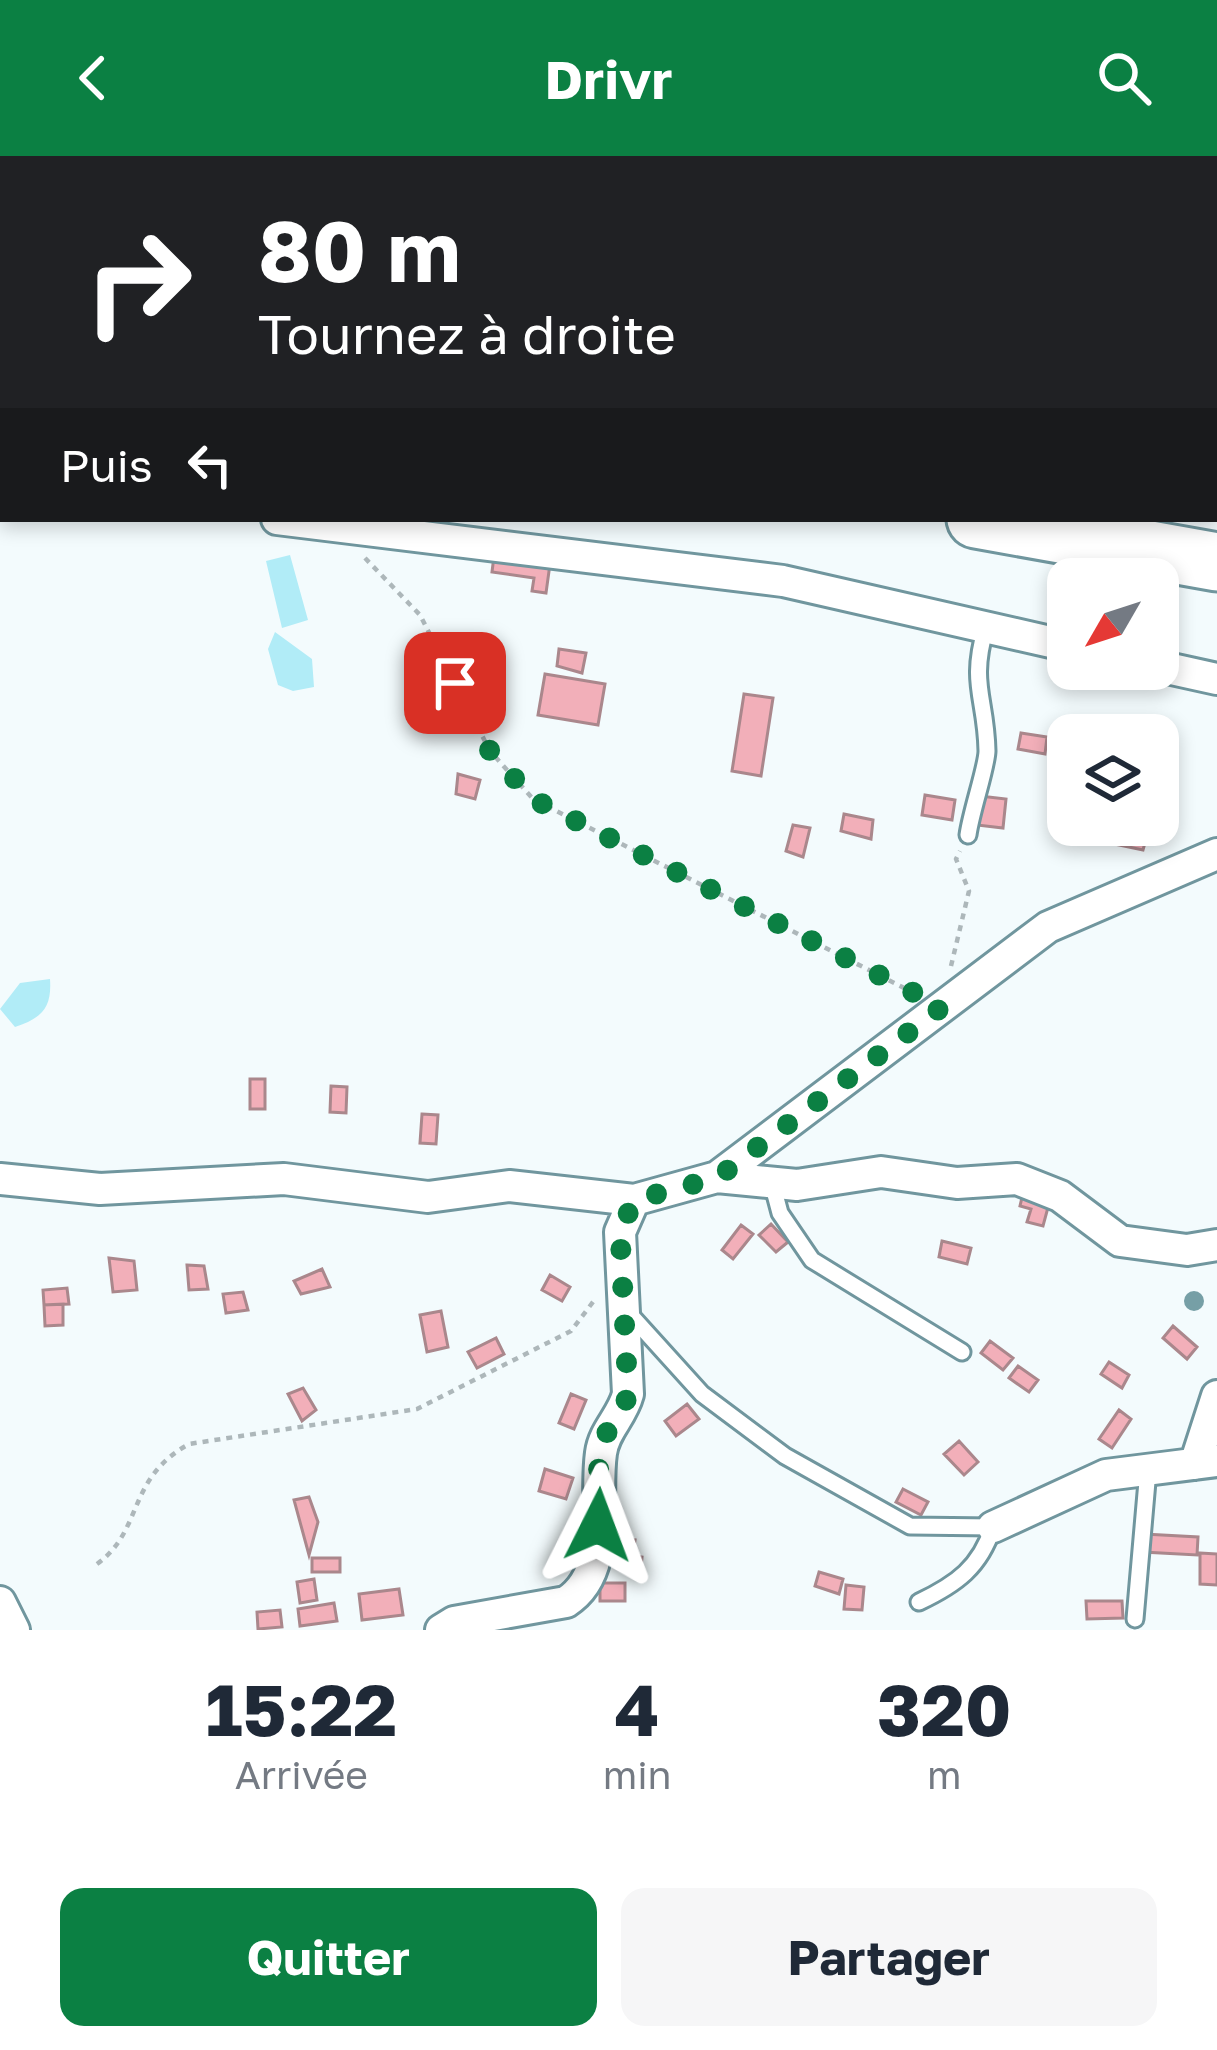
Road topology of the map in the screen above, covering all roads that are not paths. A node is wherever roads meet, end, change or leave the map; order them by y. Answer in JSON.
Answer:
{"nodes":[{"id":1,"x":301,"y":522,"type":"edge"},
{"id":2,"x":993,"y":522,"type":"edge"},
{"id":3,"x":1217,"y":562,"type":"edge"},
{"id":4,"x":986,"y":627,"type":"junction"},
{"id":5,"x":1047,"y":641,"type":"edge"},
{"id":6,"x":1179,"y":671,"type":"edge"},
{"id":7,"x":1217,"y":679,"type":"edge"},
{"id":8,"x":968,"y":835,"type":"road end"},
{"id":9,"x":1217,"y":854,"type":"edge"},
{"id":10,"x":717,"y":1178,"type":"junction"},
{"id":11,"x":0,"y":1179,"type":"edge"},
{"id":12,"x":772,"y":1183,"type":"junction"},
{"id":13,"x":634,"y":1200,"type":"junction"},
{"id":14,"x":1217,"y":1245,"type":"edge"},
{"id":15,"x":623,"y":1307,"type":"junction"},
{"id":16,"x":962,"y":1352,"type":"dead end"},
{"id":17,"x":1217,"y":1396,"type":"edge"},
{"id":18,"x":1206,"y":1462,"type":"edge"},
{"id":19,"x":1148,"y":1470,"type":"junction"},
{"id":20,"x":993,"y":1527,"type":"junction"},
{"id":21,"x":0,"y":1602,"type":"edge"},
{"id":22,"x":919,"y":1602,"type":"dead end"},
{"id":23,"x":1135,"y":1619,"type":"dead end"},
{"id":24,"x":14,"y":1630,"type":"edge"},
{"id":25,"x":441,"y":1630,"type":"edge"}],
"edges":[{"from":1,"to":4,"type":"street"},
{"from":2,"to":3,"type":"highway"},
{"from":4,"to":5,"type":"street"},
{"from":4,"to":8,"type":"lane"},
{"from":6,"to":7,"type":"street"},
{"from":9,"to":10,"type":"street"},
{"from":10,"to":12,"type":"street"},
{"from":10,"to":13,"type":"street"},
{"from":11,"to":13,"type":"street"},
{"from":12,"to":14,"type":"street"},
{"from":12,"to":16,"type":"lane"},
{"from":13,"to":15,"type":"street"},
{"from":15,"to":20,"type":"lane"},
{"from":15,"to":25,"type":"street"},
{"from":17,"to":18,"type":"street"},
{"from":18,"to":19,"type":"street"},
{"from":19,"to":20,"type":"street"},
{"from":19,"to":23,"type":"lane"},
{"from":20,"to":22,"type":"lane"},
{"from":21,"to":24,"type":"street"}]}
